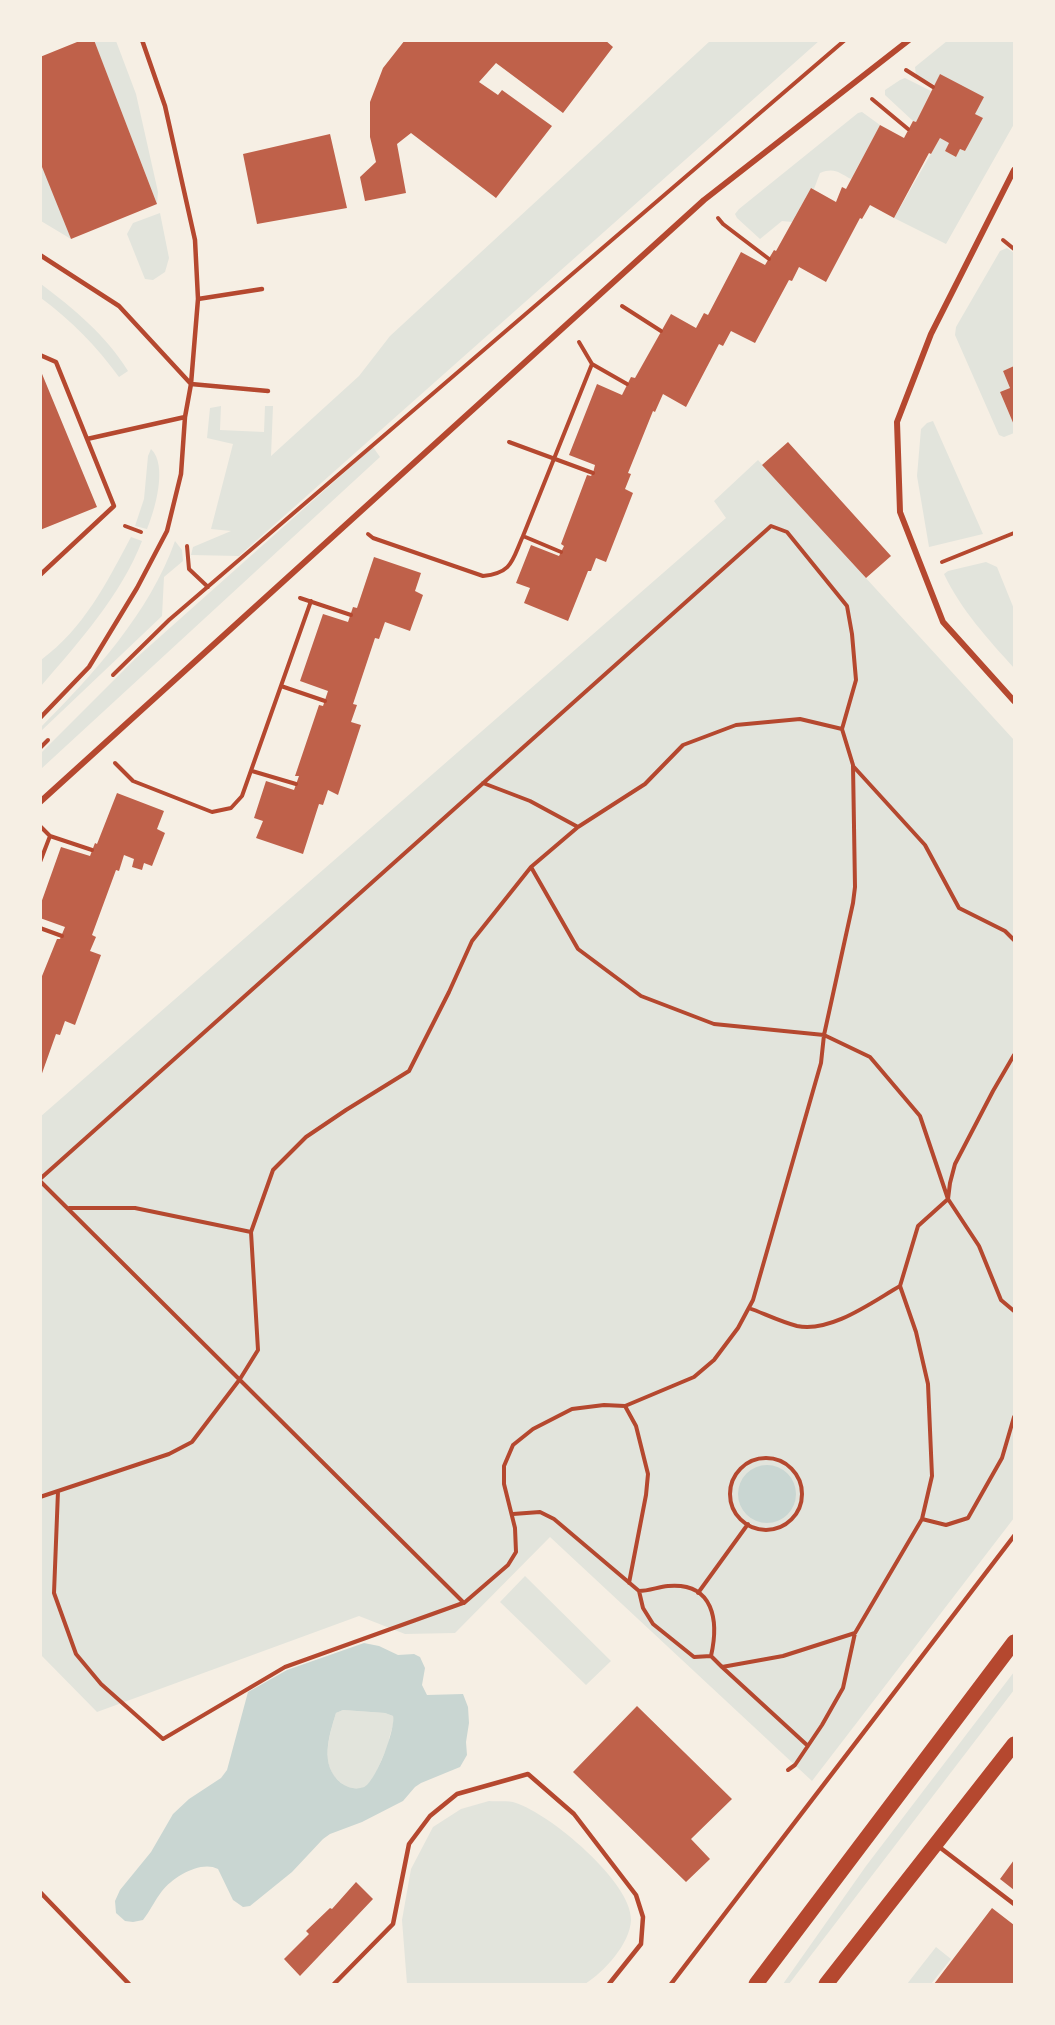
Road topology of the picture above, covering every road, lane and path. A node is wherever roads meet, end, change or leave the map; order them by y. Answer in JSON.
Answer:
{"nodes":[{"id":1,"x":142,"y":40,"type":"edge"},
{"id":2,"x":845,"y":40,"type":"edge"},
{"id":3,"x":909,"y":40,"type":"edge"},
{"id":4,"x":891,"y":55,"type":"junction"},
{"id":5,"x":857,"y":81,"type":"junction"},
{"id":6,"x":933,"y":87,"type":"dead end"},
{"id":7,"x":908,"y":129,"type":"dead end"},
{"id":8,"x":1014,"y":170,"type":"edge"},
{"id":9,"x":704,"y":200,"type":"junction"},
{"id":10,"x":40,"y":255,"type":"edge"},
{"id":11,"x":769,"y":259,"type":"dead end"},
{"id":12,"x":262,"y":289,"type":"dead end"},
{"id":13,"x":606,"y":290,"type":"junction"},
{"id":14,"x":198,"y":299,"type":"junction"},
{"id":15,"x":568,"y":323,"type":"junction"},
{"id":16,"x":661,"y":331,"type":"dead end"},
{"id":17,"x":40,"y":355,"type":"edge"},
{"id":18,"x":592,"y":364,"type":"junction"},
{"id":19,"x":191,"y":384,"type":"junction"},
{"id":20,"x":627,"y":384,"type":"dead end"},
{"id":21,"x":267,"y":391,"type":"dead end"},
{"id":22,"x":185,"y":417,"type":"junction"},
{"id":23,"x":87,"y":439,"type":"junction"},
{"id":24,"x":509,"y":442,"type":"dead end"},
{"id":25,"x":554,"y":458,"type":"junction"},
{"id":26,"x":593,"y":473,"type":"dead end"},
{"id":27,"x":352,"y":519,"type":"junction"},
{"id":28,"x":1014,"y":533,"type":"edge"},
{"id":29,"x":523,"y":536,"type":"junction"},
{"id":30,"x":561,"y":552,"type":"dead end"},
{"id":31,"x":187,"y":555,"type":"dead end"},
{"id":32,"x":922,"y":570,"type":"junction"},
{"id":33,"x":40,"y":575,"type":"edge"},
{"id":34,"x":284,"y":582,"type":"junction"},
{"id":35,"x":208,"y":587,"type":"junction"},
{"id":36,"x":311,"y":601,"type":"junction"},
{"id":37,"x":351,"y":615,"type":"dead end"},
{"id":38,"x":113,"y":676,"type":"dead end"},
{"id":39,"x":281,"y":686,"type":"junction"},
{"id":40,"x":325,"y":701,"type":"dead end"},
{"id":41,"x":1014,"y":701,"type":"edge"},
{"id":42,"x":40,"y":718,"type":"edge"},
{"id":43,"x":842,"y":729,"type":"junction"},
{"id":44,"x":48,"y":740,"type":"dead end"},
{"id":45,"x":40,"y":748,"type":"edge"},
{"id":46,"x":99,"y":749,"type":"junction"},
{"id":47,"x":853,"y":765,"type":"junction"},
{"id":48,"x":252,"y":771,"type":"junction"},
{"id":49,"x":483,"y":783,"type":"junction"},
{"id":50,"x":296,"y":784,"type":"dead end"},
{"id":51,"x":40,"y":801,"type":"edge"},
{"id":52,"x":40,"y":826,"type":"edge"},
{"id":53,"x":578,"y":827,"type":"junction"},
{"id":54,"x":50,"y":836,"type":"junction"},
{"id":55,"x":92,"y":850,"type":"dead end"},
{"id":56,"x":40,"y":862,"type":"edge"},
{"id":57,"x":531,"y":867,"type":"junction"},
{"id":58,"x":40,"y":928,"type":"edge"},
{"id":59,"x":62,"y":936,"type":"dead end"},
{"id":60,"x":1014,"y":940,"type":"edge"},
{"id":61,"x":824,"y":1035,"type":"junction"},
{"id":62,"x":1014,"y":1055,"type":"edge"},
{"id":63,"x":40,"y":1180,"type":"edge"},
{"id":64,"x":948,"y":1199,"type":"junction"},
{"id":65,"x":69,"y":1208,"type":"junction"},
{"id":66,"x":251,"y":1232,"type":"junction"},
{"id":67,"x":900,"y":1286,"type":"junction"},
{"id":68,"x":749,"y":1308,"type":"junction"},
{"id":69,"x":1014,"y":1311,"type":"edge"},
{"id":70,"x":240,"y":1379,"type":"junction"},
{"id":71,"x":625,"y":1406,"type":"junction"},
{"id":72,"x":1014,"y":1417,"type":"edge"},
{"id":73,"x":58,"y":1491,"type":"junction"},
{"id":74,"x":40,"y":1497,"type":"edge"},
{"id":75,"x":513,"y":1514,"type":"junction"},
{"id":76,"x":922,"y":1519,"type":"junction"},
{"id":77,"x":748,"y":1524,"type":"junction"},
{"id":78,"x":1014,"y":1536,"type":"edge"},
{"id":79,"x":629,"y":1583,"type":"junction"},
{"id":80,"x":639,"y":1591,"type":"junction"},
{"id":81,"x":698,"y":1593,"type":"junction"},
{"id":82,"x":464,"y":1603,"type":"junction"},
{"id":83,"x":855,"y":1633,"type":"junction"},
{"id":84,"x":1014,"y":1642,"type":"edge"},
{"id":85,"x":711,"y":1656,"type":"junction"},
{"id":86,"x":722,"y":1667,"type":"junction"},
{"id":87,"x":1014,"y":1744,"type":"edge"},
{"id":88,"x":808,"y":1746,"type":"junction"},
{"id":89,"x":788,"y":1770,"type":"dead end"},
{"id":90,"x":936,"y":1844,"type":"junction"},
{"id":91,"x":40,"y":1892,"type":"edge"},
{"id":92,"x":1014,"y":1904,"type":"edge"},
{"id":93,"x":129,"y":1984,"type":"edge"},
{"id":94,"x":334,"y":1984,"type":"edge"},
{"id":95,"x":609,"y":1984,"type":"edge"},
{"id":96,"x":671,"y":1984,"type":"edge"},
{"id":97,"x":756,"y":1984,"type":"edge"},
{"id":98,"x":826,"y":1984,"type":"edge"}],
"edges":[{"from":1,"to":14,"type":"lane"},
{"from":2,"to":35,"type":"path"},
{"from":3,"to":4,"type":"street"},
{"from":4,"to":5,"type":"street"},
{"from":4,"to":6,"type":"path"},
{"from":5,"to":7,"type":"path"},
{"from":5,"to":9,"type":"street"},
{"from":8,"to":32,"type":"street"},
{"from":9,"to":11,"type":"path"},
{"from":9,"to":13,"type":"street"},
{"from":10,"to":19,"type":"lane"},
{"from":12,"to":14,"type":"lane"},
{"from":13,"to":15,"type":"street"},
{"from":13,"to":16,"type":"path"},
{"from":14,"to":19,"type":"lane"},
{"from":15,"to":18,"type":"path"},
{"from":15,"to":27,"type":"street"},
{"from":17,"to":23,"type":"lane"},
{"from":18,"to":20,"type":"path"},
{"from":18,"to":25,"type":"path"},
{"from":19,"to":21,"type":"lane"},
{"from":19,"to":22,"type":"lane"},
{"from":22,"to":23,"type":"lane"},
{"from":22,"to":42,"type":"lane"},
{"from":23,"to":33,"type":"lane"},
{"from":24,"to":25,"type":"path"},
{"from":25,"to":26,"type":"path"},
{"from":25,"to":29,"type":"path"},
{"from":27,"to":29,"type":"path"},
{"from":27,"to":34,"type":"street"},
{"from":28,"to":32,"type":"path"},
{"from":29,"to":30,"type":"path"},
{"from":31,"to":35,"type":"path"},
{"from":32,"to":41,"type":"street"},
{"from":34,"to":36,"type":"path"},
{"from":34,"to":46,"type":"street"},
{"from":35,"to":38,"type":"path"},
{"from":36,"to":37,"type":"path"},
{"from":36,"to":39,"type":"path"},
{"from":39,"to":40,"type":"path"},
{"from":39,"to":48,"type":"path"},
{"from":43,"to":47,"type":"path"},
{"from":43,"to":49,"type":"path"},
{"from":43,"to":53,"type":"path"},
{"from":44,"to":45,"type":"path"},
{"from":46,"to":48,"type":"path"},
{"from":46,"to":51,"type":"street"},
{"from":47,"to":60,"type":"path"},
{"from":47,"to":61,"type":"path"},
{"from":48,"to":50,"type":"path"},
{"from":49,"to":53,"type":"path"},
{"from":49,"to":63,"type":"path"},
{"from":52,"to":54,"type":"path"},
{"from":53,"to":57,"type":"path"},
{"from":54,"to":55,"type":"path"},
{"from":54,"to":56,"type":"path"},
{"from":57,"to":61,"type":"path"},
{"from":57,"to":66,"type":"path"},
{"from":58,"to":59,"type":"path"},
{"from":61,"to":64,"type":"path"},
{"from":61,"to":68,"type":"path"},
{"from":62,"to":64,"type":"path"},
{"from":63,"to":65,"type":"path"},
{"from":64,"to":67,"type":"path"},
{"from":64,"to":69,"type":"path"},
{"from":65,"to":66,"type":"path"},
{"from":65,"to":70,"type":"path"},
{"from":66,"to":70,"type":"path"},
{"from":67,"to":68,"type":"path"},
{"from":67,"to":76,"type":"path"},
{"from":68,"to":71,"type":"path"},
{"from":70,"to":73,"type":"path"},
{"from":70,"to":82,"type":"path"},
{"from":71,"to":75,"type":"path"},
{"from":71,"to":79,"type":"path"},
{"from":72,"to":76,"type":"path"},
{"from":73,"to":74,"type":"path"},
{"from":73,"to":82,"type":"path"},
{"from":75,"to":79,"type":"path"},
{"from":75,"to":82,"type":"path"},
{"from":76,"to":83,"type":"path"},
{"from":77,"to":77,"type":"path"},
{"from":77,"to":81,"type":"path"},
{"from":78,"to":96,"type":"lane"},
{"from":79,"to":80,"type":"path"},
{"from":80,"to":81,"type":"path"},
{"from":80,"to":85,"type":"path"},
{"from":81,"to":85,"type":"path"},
{"from":83,"to":86,"type":"path"},
{"from":83,"to":88,"type":"path"},
{"from":84,"to":97,"type":"main road"},
{"from":85,"to":86,"type":"path"},
{"from":86,"to":88,"type":"path"},
{"from":87,"to":90,"type":"main road"},
{"from":88,"to":89,"type":"path"},
{"from":90,"to":92,"type":"lane"},
{"from":90,"to":98,"type":"main road"},
{"from":91,"to":93,"type":"lane"},
{"from":94,"to":95,"type":"lane"}]}
